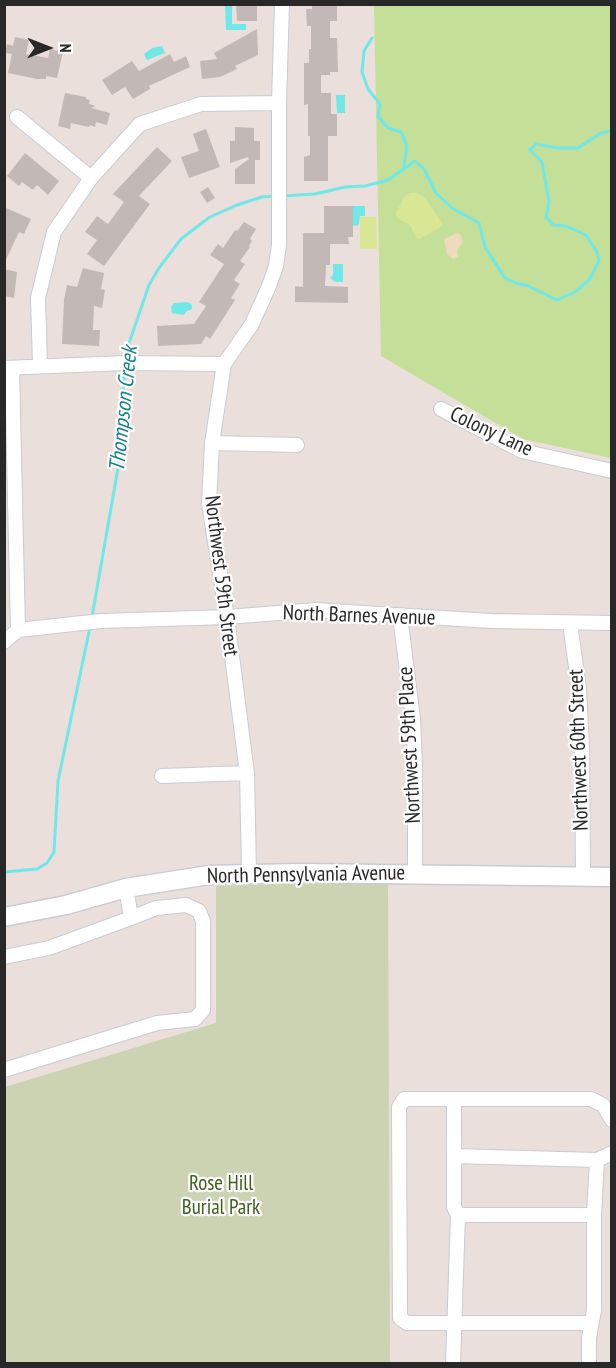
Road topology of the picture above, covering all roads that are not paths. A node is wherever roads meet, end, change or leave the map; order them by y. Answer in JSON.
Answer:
{"nodes":[{"id":1,"x":282,"y":4,"type":"edge"},
{"id":2,"x":279,"y":103,"type":"junction"},
{"id":3,"x":17,"y":117,"type":"dead end"},
{"id":4,"x":91,"y":178,"type":"junction"},
{"id":5,"x":224,"y":364,"type":"junction"},
{"id":6,"x":39,"y":365,"type":"junction"},
{"id":7,"x":8,"y":368,"type":"edge"},
{"id":8,"x":441,"y":409,"type":"dead end"},
{"id":9,"x":212,"y":443,"type":"junction"},
{"id":10,"x":297,"y":445,"type":"dead end"},
{"id":11,"x":612,"y":471,"type":"edge"},
{"id":12,"x":400,"y":616,"type":"junction"},
{"id":13,"x":227,"y":617,"type":"junction"},
{"id":14,"x":570,"y":623,"type":"junction"},
{"id":15,"x":612,"y":623,"type":"edge"},
{"id":16,"x":18,"y":630,"type":"junction"},
{"id":17,"x":4,"y":642,"type":"edge"},
{"id":18,"x":247,"y":772,"type":"junction"},
{"id":19,"x":162,"y":777,"type":"dead end"},
{"id":20,"x":249,"y":873,"type":"junction"},
{"id":21,"x":415,"y":874,"type":"junction"},
{"id":22,"x":583,"y":877,"type":"junction"},
{"id":23,"x":612,"y":877,"type":"edge"},
{"id":24,"x":126,"y":888,"type":"junction"},
{"id":25,"x":4,"y":917,"type":"edge"},
{"id":26,"x":131,"y":918,"type":"junction"},
{"id":27,"x":4,"y":957,"type":"edge"},
{"id":28,"x":4,"y":1070,"type":"edge"},
{"id":29,"x":454,"y":1099,"type":"junction"},
{"id":30,"x":612,"y":1120,"type":"edge"},
{"id":31,"x":612,"y":1153,"type":"edge"},
{"id":32,"x":454,"y":1156,"type":"junction"},
{"id":33,"x":597,"y":1160,"type":"junction"},
{"id":34,"x":458,"y":1215,"type":"junction"},
{"id":35,"x":594,"y":1215,"type":"junction"},
{"id":36,"x":454,"y":1323,"type":"junction"},
{"id":37,"x":591,"y":1323,"type":"junction"},
{"id":38,"x":453,"y":1364,"type":"edge"},
{"id":39,"x":589,"y":1364,"type":"edge"}],
"edges":[{"from":1,"to":2,"type":"street","name":"Northwest 59th Street"},
{"from":2,"to":4,"type":"street"},
{"from":2,"to":5,"type":"street","name":"Northwest 59th Street"},
{"from":3,"to":4,"type":"street"},
{"from":4,"to":6,"type":"street"},
{"from":5,"to":6,"type":"street"},
{"from":5,"to":9,"type":"street","name":"Northwest 59th Street"},
{"from":6,"to":7,"type":"street"},
{"from":7,"to":16,"type":"street"},
{"from":8,"to":11,"type":"street","name":"Colony Lane"},
{"from":9,"to":10,"type":"street"},
{"from":9,"to":13,"type":"street","name":"Northwest 59th Street"},
{"from":12,"to":13,"type":"street","name":"North Barnes Avenue"},
{"from":12,"to":14,"type":"street","name":"North Barnes Avenue"},
{"from":12,"to":21,"type":"street","name":"Northwest 59th Place"},
{"from":13,"to":16,"type":"street","name":"North Barnes Avenue"},
{"from":13,"to":18,"type":"street","name":"Northwest 59th Street"},
{"from":14,"to":15,"type":"street","name":"North Barnes Avenue"},
{"from":14,"to":22,"type":"street","name":"Northwest 60th Street"},
{"from":16,"to":17,"type":"street"},
{"from":18,"to":19,"type":"street"},
{"from":18,"to":20,"type":"street","name":"Northwest 59th Street"},
{"from":20,"to":21,"type":"main road","name":"North Pennsylvania Avenue"},
{"from":20,"to":24,"type":"main road","name":"North Pennsylvania Avenue"},
{"from":21,"to":22,"type":"main road","name":"North Pennsylvania Avenue"},
{"from":22,"to":23,"type":"main road","name":"North Pennsylvania Avenue"},
{"from":24,"to":25,"type":"main road","name":"North Pennsylvania Avenue"},
{"from":24,"to":26,"type":"street"},
{"from":26,"to":27,"type":"street"},
{"from":26,"to":28,"type":"street"},
{"from":29,"to":30,"type":"street"},
{"from":29,"to":32,"type":"street"},
{"from":29,"to":36,"type":"street"},
{"from":31,"to":33,"type":"street"},
{"from":32,"to":33,"type":"street"},
{"from":32,"to":34,"type":"street"},
{"from":33,"to":35,"type":"street"},
{"from":34,"to":35,"type":"street"},
{"from":34,"to":36,"type":"street"},
{"from":35,"to":37,"type":"street"},
{"from":36,"to":37,"type":"street"},
{"from":36,"to":38,"type":"street"},
{"from":37,"to":39,"type":"street"}]}
